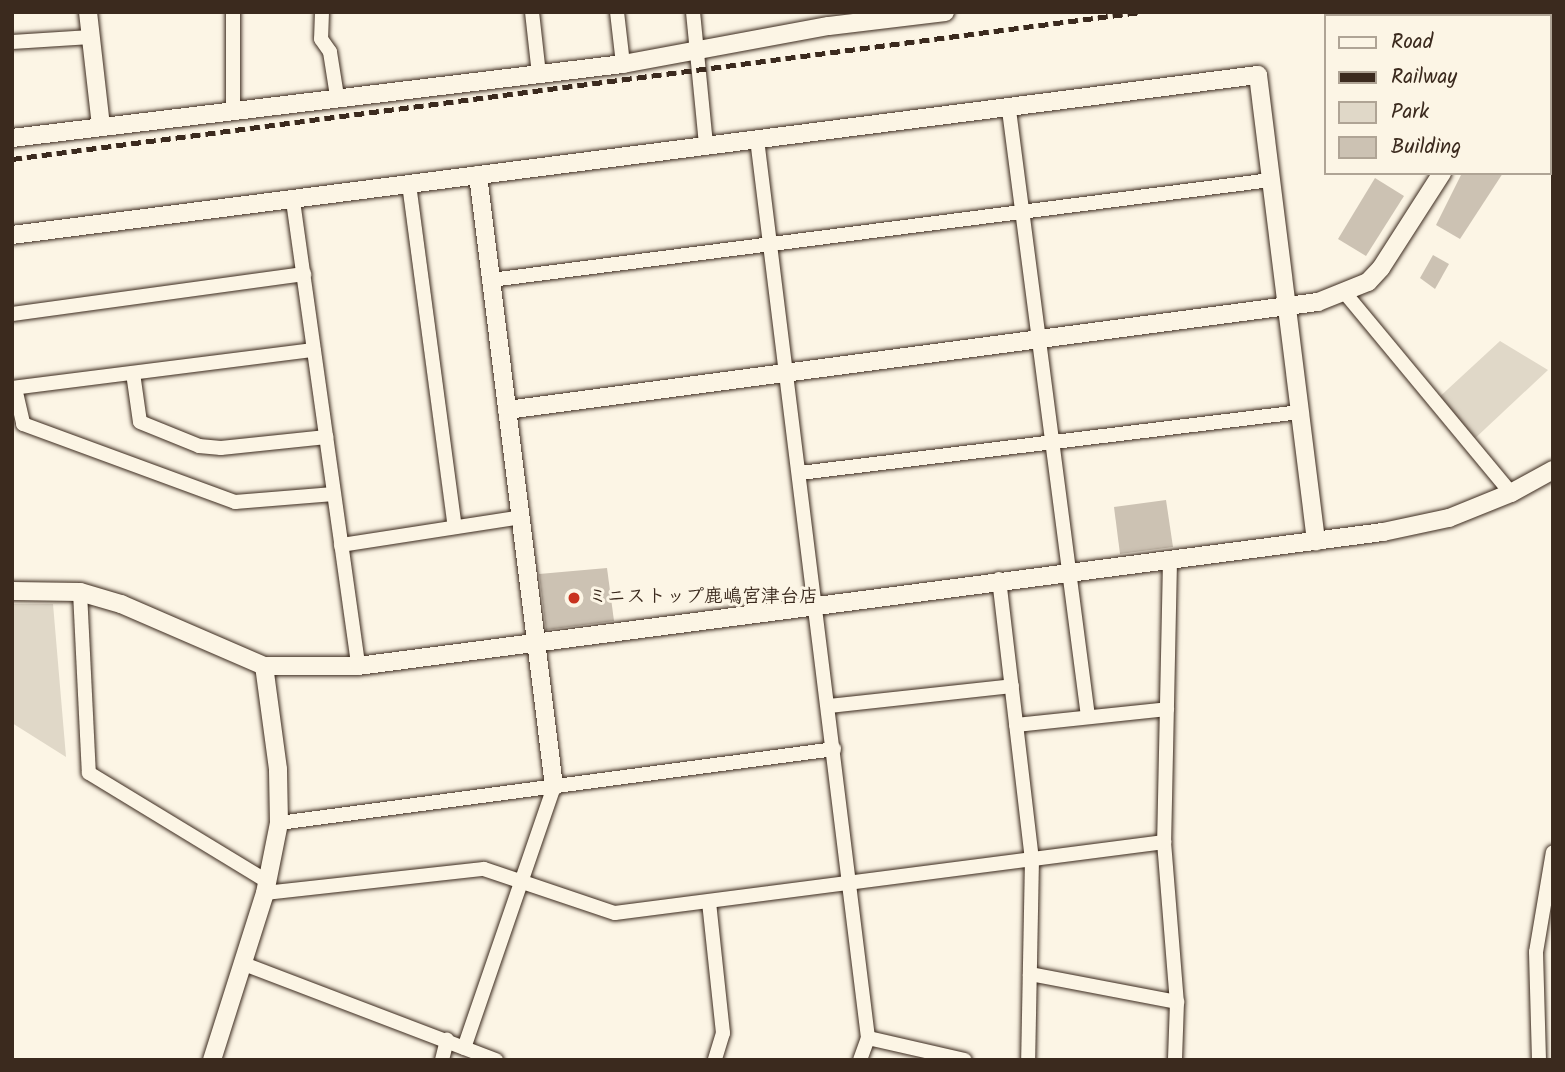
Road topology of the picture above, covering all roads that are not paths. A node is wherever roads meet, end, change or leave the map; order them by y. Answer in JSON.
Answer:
{"nodes":[{"id":1,"x":88,"y":12,"type":"edge"},
{"id":2,"x":233,"y":12,"type":"edge"},
{"id":3,"x":322,"y":12,"type":"edge"},
{"id":4,"x":531,"y":12,"type":"edge"},
{"id":5,"x":617,"y":12,"type":"edge"},
{"id":6,"x":693,"y":12,"type":"edge"},
{"id":7,"x":945,"y":12,"type":"edge"},
{"id":8,"x":828,"y":19,"type":"edge"},
{"id":9,"x":91,"y":37,"type":"junction"},
{"id":10,"x":12,"y":42,"type":"edge"},
{"id":11,"x":699,"y":52,"type":"junction"},
{"id":12,"x":623,"y":64,"type":"junction"},
{"id":13,"x":539,"y":74,"type":"junction"},
{"id":14,"x":337,"y":96,"type":"junction"},
{"id":15,"x":233,"y":108,"type":"junction"},
{"id":16,"x":1009,"y":110,"type":"junction"},
{"id":17,"x":101,"y":126,"type":"junction"},
{"id":18,"x":12,"y":138,"type":"edge"},
{"id":19,"x":757,"y":139,"type":"junction"},
{"id":20,"x":706,"y":145,"type":"junction"},
{"id":21,"x":478,"y":175,"type":"junction"},
{"id":22,"x":1441,"y":175,"type":"edge"},
{"id":23,"x":1271,"y":180,"type":"junction"},
{"id":24,"x":409,"y":184,"type":"junction"},
{"id":25,"x":293,"y":201,"type":"junction"},
{"id":26,"x":1023,"y":211,"type":"junction"},
{"id":27,"x":12,"y":235,"type":"edge"},
{"id":28,"x":771,"y":242,"type":"junction"},
{"id":29,"x":304,"y":274,"type":"junction"},
{"id":30,"x":491,"y":280,"type":"junction"},
{"id":31,"x":1345,"y":293,"type":"junction"},
{"id":32,"x":1287,"y":308,"type":"junction"},
{"id":33,"x":12,"y":314,"type":"edge"},
{"id":34,"x":1040,"y":340,"type":"junction"},
{"id":35,"x":314,"y":350,"type":"junction"},
{"id":36,"x":133,"y":373,"type":"junction"},
{"id":37,"x":787,"y":373,"type":"junction"},
{"id":38,"x":14,"y":388,"type":"edge"},
{"id":39,"x":507,"y":410,"type":"junction"},
{"id":40,"x":1300,"y":412,"type":"junction"},
{"id":41,"x":326,"y":436,"type":"junction"},
{"id":42,"x":1054,"y":442,"type":"junction"},
{"id":43,"x":1553,"y":470,"type":"edge"},
{"id":44,"x":800,"y":473,"type":"junction"},
{"id":45,"x":1511,"y":493,"type":"junction"},
{"id":46,"x":334,"y":494,"type":"junction"},
{"id":47,"x":521,"y":517,"type":"junction"},
{"id":48,"x":455,"y":527,"type":"junction"},
{"id":49,"x":1316,"y":541,"type":"junction"},
{"id":50,"x":341,"y":545,"type":"junction"},
{"id":51,"x":1170,"y":561,"type":"junction"},
{"id":52,"x":1071,"y":571,"type":"junction"},
{"id":53,"x":999,"y":579,"type":"junction"},
{"id":54,"x":12,"y":591,"type":"edge"},
{"id":55,"x":80,"y":592,"type":"junction"},
{"id":56,"x":817,"y":603,"type":"junction"},
{"id":57,"x":536,"y":642,"type":"junction"},
{"id":58,"x":264,"y":666,"type":"junction"},
{"id":59,"x":358,"y":666,"type":"junction"},
{"id":60,"x":1012,"y":687,"type":"junction"},
{"id":61,"x":829,"y":706,"type":"junction"},
{"id":62,"x":1167,"y":709,"type":"junction"},
{"id":63,"x":1088,"y":718,"type":"junction"},
{"id":64,"x":1016,"y":725,"type":"junction"},
{"id":65,"x":834,"y":750,"type":"junction"},
{"id":66,"x":554,"y":786,"type":"junction"},
{"id":67,"x":279,"y":823,"type":"junction"},
{"id":68,"x":1164,"y":842,"type":"junction"},
{"id":69,"x":1553,"y":852,"type":"edge"},
{"id":70,"x":1032,"y":859,"type":"junction"},
{"id":71,"x":522,"y":881,"type":"junction"},
{"id":72,"x":850,"y":883,"type":"junction"},
{"id":73,"x":266,"y":888,"type":"junction"},
{"id":74,"x":709,"y":902,"type":"junction"},
{"id":75,"x":244,"y":964,"type":"junction"},
{"id":76,"x":1030,"y":974,"type":"junction"},
{"id":77,"x":1177,"y":1002,"type":"junction"},
{"id":78,"x":868,"y":1038,"type":"junction"},
{"id":79,"x":447,"y":1041,"type":"junction"},
{"id":80,"x":464,"y":1048,"type":"junction"},
{"id":81,"x":936,"y":1057,"type":"edge"},
{"id":82,"x":212,"y":1060,"type":"edge"},
{"id":83,"x":442,"y":1060,"type":"edge"},
{"id":84,"x":496,"y":1060,"type":"edge"},
{"id":85,"x":715,"y":1060,"type":"edge"},
{"id":86,"x":860,"y":1060,"type":"edge"},
{"id":87,"x":965,"y":1060,"type":"edge"},
{"id":88,"x":1028,"y":1060,"type":"edge"},
{"id":89,"x":1175,"y":1060,"type":"edge"},
{"id":90,"x":1539,"y":1060,"type":"edge"}],
"edges":[{"from":1,"to":9,"type":"street"},
{"from":2,"to":15,"type":"street"},
{"from":3,"to":14,"type":"street"},
{"from":4,"to":13,"type":"street"},
{"from":5,"to":12,"type":"street"},
{"from":6,"to":11,"type":"street"},
{"from":7,"to":8,"type":"street"},
{"from":8,"to":11,"type":"street"},
{"from":9,"to":10,"type":"street"},
{"from":9,"to":17,"type":"street"},
{"from":11,"to":12,"type":"street"},
{"from":11,"to":20,"type":"street"},
{"from":12,"to":13,"type":"street"},
{"from":13,"to":14,"type":"street"},
{"from":14,"to":15,"type":"street"},
{"from":15,"to":17,"type":"street"},
{"from":16,"to":19,"type":"street"},
{"from":16,"to":23,"type":"street"},
{"from":16,"to":26,"type":"street"},
{"from":17,"to":18,"type":"street"},
{"from":19,"to":20,"type":"street"},
{"from":19,"to":28,"type":"street"},
{"from":20,"to":21,"type":"street"},
{"from":21,"to":24,"type":"street"},
{"from":21,"to":30,"type":"street"},
{"from":22,"to":31,"type":"street"},
{"from":23,"to":26,"type":"street"},
{"from":23,"to":32,"type":"street"},
{"from":24,"to":25,"type":"street"},
{"from":24,"to":48,"type":"street"},
{"from":25,"to":27,"type":"street"},
{"from":25,"to":29,"type":"street"},
{"from":26,"to":28,"type":"street"},
{"from":26,"to":34,"type":"street"},
{"from":28,"to":30,"type":"street"},
{"from":28,"to":37,"type":"street"},
{"from":29,"to":33,"type":"street"},
{"from":29,"to":35,"type":"street"},
{"from":30,"to":39,"type":"street"},
{"from":31,"to":32,"type":"street"},
{"from":31,"to":45,"type":"street"},
{"from":32,"to":34,"type":"street"},
{"from":32,"to":40,"type":"street"},
{"from":34,"to":37,"type":"street"},
{"from":34,"to":42,"type":"street"},
{"from":35,"to":36,"type":"street"},
{"from":35,"to":41,"type":"street"},
{"from":36,"to":38,"type":"street"},
{"from":36,"to":41,"type":"street"},
{"from":37,"to":39,"type":"street"},
{"from":37,"to":44,"type":"street"},
{"from":38,"to":46,"type":"street"},
{"from":39,"to":47,"type":"street"},
{"from":40,"to":42,"type":"street"},
{"from":40,"to":49,"type":"street"},
{"from":41,"to":46,"type":"street"},
{"from":42,"to":44,"type":"street"},
{"from":42,"to":52,"type":"street"},
{"from":43,"to":45,"type":"street"},
{"from":44,"to":56,"type":"street"},
{"from":45,"to":49,"type":"street"},
{"from":46,"to":50,"type":"street"},
{"from":47,"to":48,"type":"street"},
{"from":47,"to":57,"type":"street"},
{"from":48,"to":50,"type":"street"},
{"from":49,"to":51,"type":"street"},
{"from":50,"to":59,"type":"street"},
{"from":51,"to":52,"type":"street"},
{"from":51,"to":62,"type":"street"},
{"from":52,"to":53,"type":"street"},
{"from":52,"to":63,"type":"street"},
{"from":53,"to":56,"type":"street"},
{"from":53,"to":60,"type":"street"},
{"from":54,"to":55,"type":"street"},
{"from":55,"to":58,"type":"street"},
{"from":55,"to":73,"type":"street"},
{"from":56,"to":57,"type":"street"},
{"from":56,"to":61,"type":"street"},
{"from":57,"to":59,"type":"street"},
{"from":57,"to":66,"type":"street"},
{"from":58,"to":59,"type":"street"},
{"from":58,"to":67,"type":"street"},
{"from":60,"to":61,"type":"street"},
{"from":60,"to":64,"type":"street"},
{"from":61,"to":65,"type":"street"},
{"from":62,"to":63,"type":"street"},
{"from":62,"to":68,"type":"street"},
{"from":63,"to":64,"type":"street"},
{"from":64,"to":70,"type":"street"},
{"from":65,"to":66,"type":"street"},
{"from":65,"to":72,"type":"street"},
{"from":66,"to":67,"type":"street"},
{"from":66,"to":71,"type":"street"},
{"from":67,"to":73,"type":"street"},
{"from":68,"to":70,"type":"street"},
{"from":68,"to":77,"type":"street"},
{"from":69,"to":90,"type":"street"},
{"from":70,"to":72,"type":"street"},
{"from":70,"to":76,"type":"street"},
{"from":71,"to":73,"type":"street"},
{"from":71,"to":74,"type":"street"},
{"from":71,"to":80,"type":"street"},
{"from":72,"to":74,"type":"street"},
{"from":72,"to":78,"type":"street"},
{"from":73,"to":75,"type":"street"},
{"from":74,"to":85,"type":"street"},
{"from":75,"to":79,"type":"street"},
{"from":75,"to":82,"type":"street"},
{"from":76,"to":77,"type":"street"},
{"from":76,"to":88,"type":"street"},
{"from":77,"to":89,"type":"street"},
{"from":78,"to":81,"type":"street"},
{"from":78,"to":86,"type":"street"},
{"from":79,"to":80,"type":"street"},
{"from":79,"to":83,"type":"street"},
{"from":80,"to":84,"type":"street"},
{"from":81,"to":87,"type":"street"}]}
